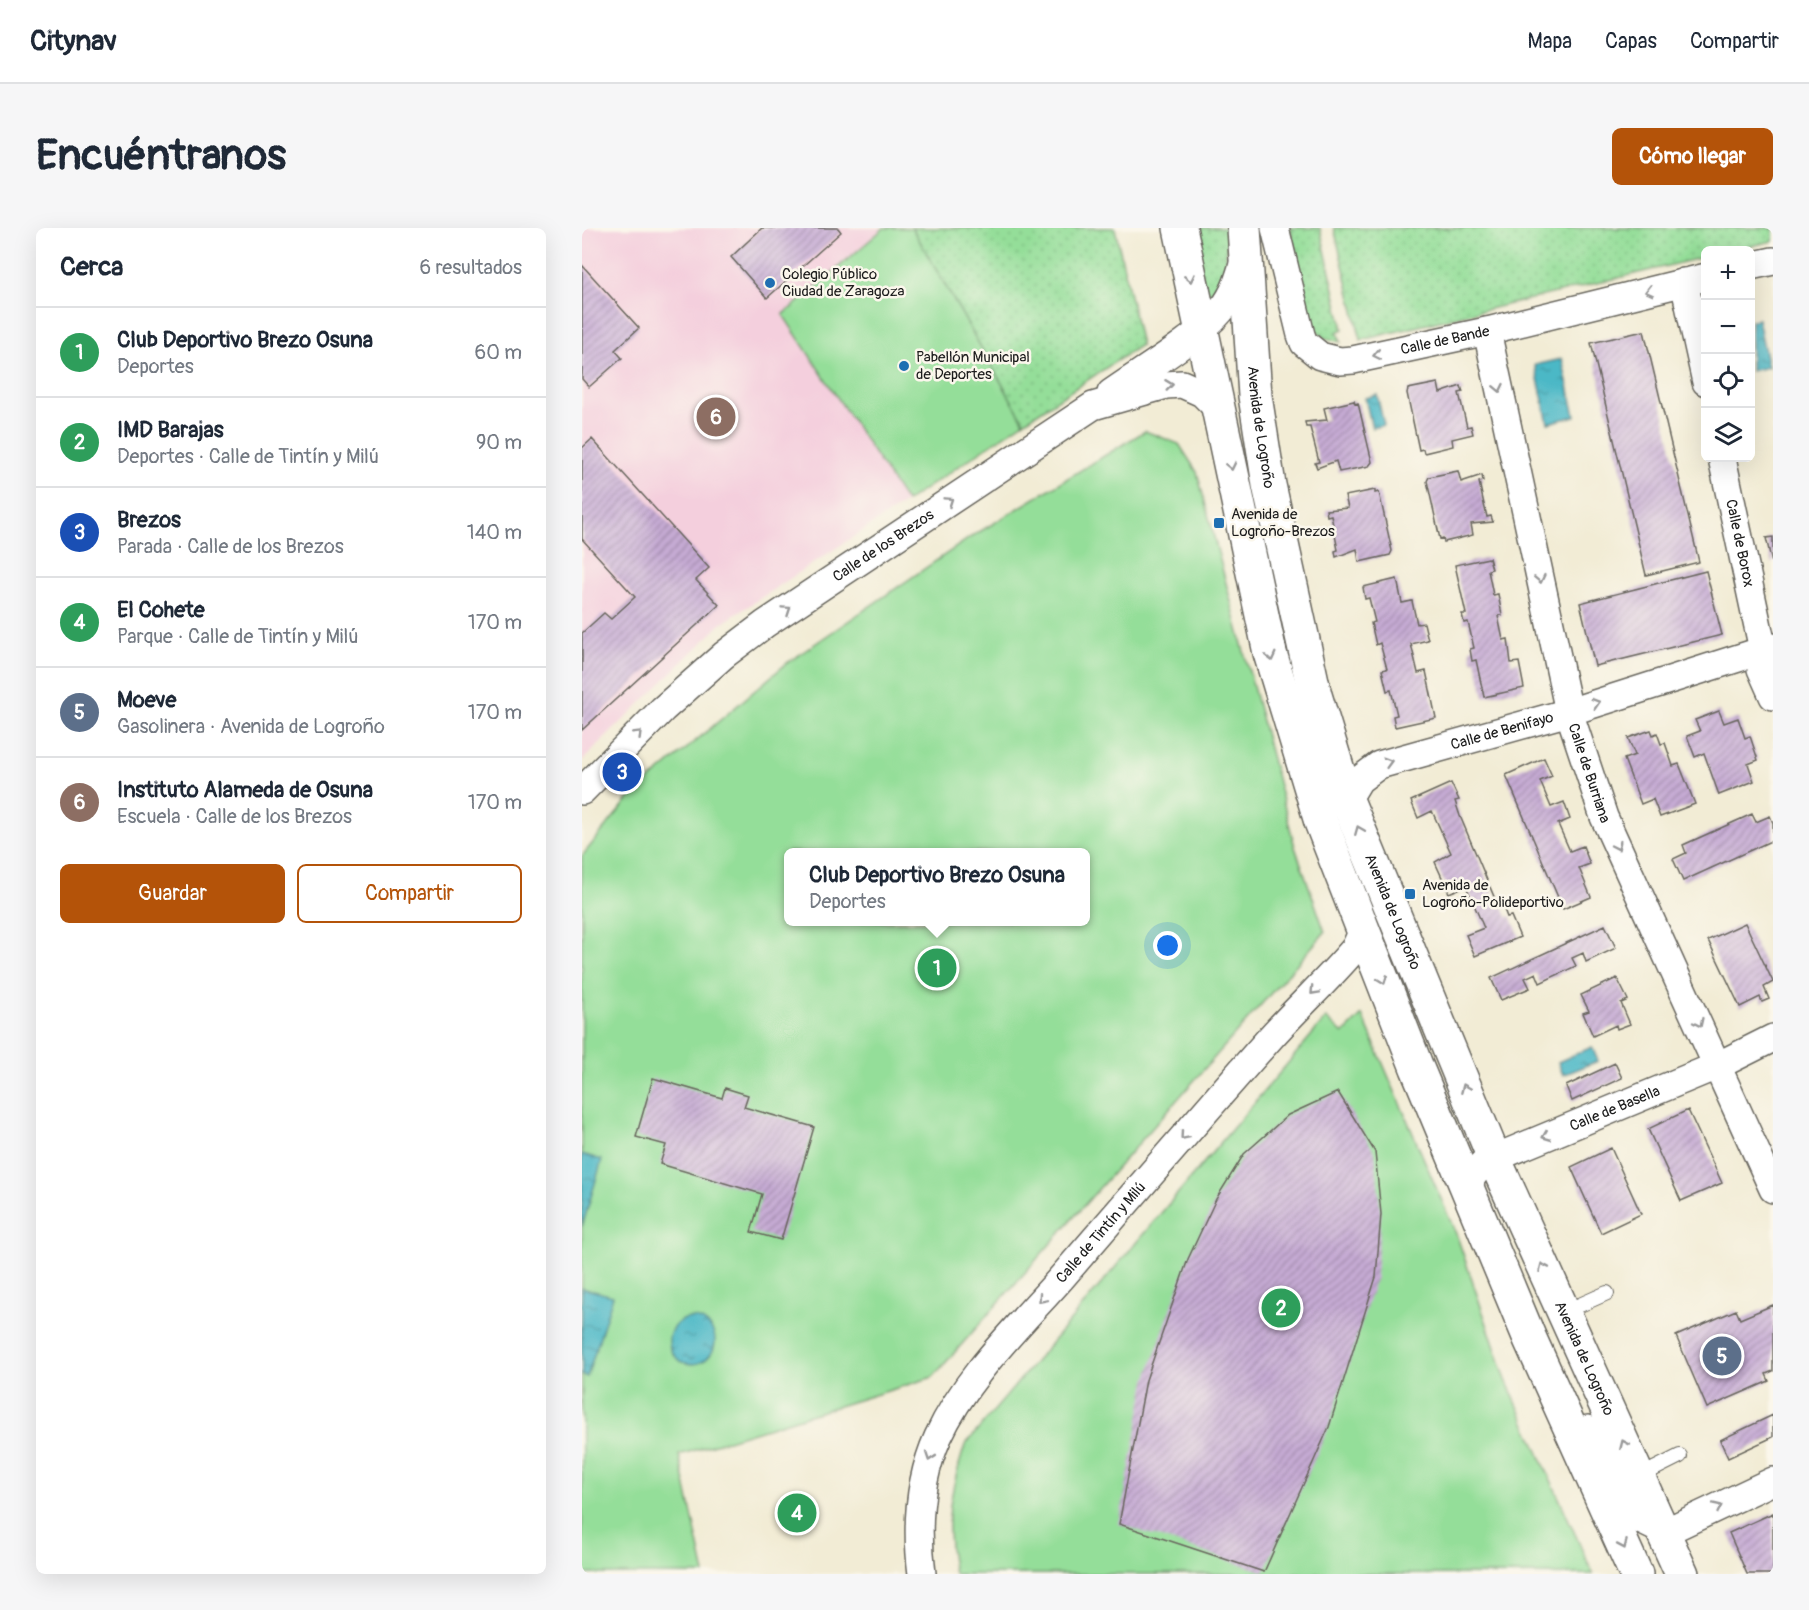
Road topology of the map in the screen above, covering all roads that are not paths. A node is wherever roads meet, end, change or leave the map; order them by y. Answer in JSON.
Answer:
{"nodes":[{"id":1,"x":1180,"y":228,"type":"edge"},
{"id":2,"x":1275,"y":228,"type":"edge"},
{"id":3,"x":1249,"y":237,"type":"edge"},
{"id":4,"x":1773,"y":261,"type":"edge"},
{"id":5,"x":1755,"y":265,"type":"edge"},
{"id":6,"x":1695,"y":280,"type":"edge"},
{"id":7,"x":1200,"y":328,"type":"junction"},
{"id":8,"x":1487,"y":331,"type":"junction"},
{"id":9,"x":1703,"y":354,"type":"edge"},
{"id":10,"x":1093,"y":406,"type":"junction"},
{"id":11,"x":1218,"y":409,"type":"junction"},
{"id":12,"x":1723,"y":462,"type":"edge"},
{"id":13,"x":1768,"y":648,"type":"edge"},
{"id":14,"x":1773,"y":696,"type":"edge"},
{"id":15,"x":1569,"y":712,"type":"junction"},
{"id":16,"x":582,"y":791,"type":"edge"},
{"id":17,"x":1347,"y":800,"type":"junction"},
{"id":18,"x":1363,"y":930,"type":"junction"},
{"id":19,"x":1773,"y":1038,"type":"edge"},
{"id":20,"x":1719,"y":1065,"type":"junction"},
{"id":21,"x":1494,"y":1158,"type":"junction"},
{"id":22,"x":1773,"y":1189,"type":"edge"},
{"id":23,"x":1468,"y":1190,"type":"junction"},
{"id":24,"x":1607,"y":1293,"type":"dead end"},
{"id":25,"x":1564,"y":1312,"type":"junction"},
{"id":26,"x":1530,"y":1339,"type":"junction"},
{"id":27,"x":1680,"y":1456,"type":"dead end"},
{"id":28,"x":1638,"y":1477,"type":"junction"},
{"id":29,"x":1773,"y":1481,"type":"edge"},
{"id":30,"x":1665,"y":1532,"type":"junction"},
{"id":31,"x":922,"y":1574,"type":"edge"},
{"id":32,"x":1636,"y":1574,"type":"edge"},
{"id":33,"x":1682,"y":1574,"type":"edge"}],
"edges":[{"from":1,"to":7,"type":"main road","name":"Avenida de Logroño","one_way":true},
{"from":8,"to":2,"type":"street","name":"Calle de Bande","one_way":true},
{"from":3,"to":7,"type":"street","name":"Avenida de Logroño"},
{"from":3,"to":17,"type":"main road","name":"Avenida de Logroño"},
{"from":4,"to":5,"type":"street"},
{"from":6,"to":8,"type":"street","name":"Calle de Bande","one_way":true},
{"from":6,"to":9,"type":"street"},
{"from":7,"to":10,"type":"street","name":"Avenida de Logroño"},
{"from":7,"to":11,"type":"main road","name":"Avenida de Logroño"},
{"from":8,"to":15,"type":"street","name":"Calle de Burriana","one_way":true},
{"from":10,"to":11,"type":"street","name":"Calle de los Brezos","one_way":true},
{"from":16,"to":10,"type":"street","name":"Calle de los Brezos","one_way":true},
{"from":11,"to":18,"type":"main road","name":"Avenida de Logroño","one_way":true},
{"from":12,"to":13,"type":"street","name":"Calle de Borox"},
{"from":13,"to":14,"type":"street","name":"Calle de Borox"},
{"from":15,"to":13,"type":"street","name":"Calle de Benifayo","one_way":true},
{"from":17,"to":15,"type":"street","name":"Calle de Benifayo","one_way":true},
{"from":15,"to":20,"type":"street","name":"Calle de Burriana","one_way":true},
{"from":21,"to":17,"type":"main road","name":"Avenida de Logroño","one_way":true},
{"from":18,"to":23,"type":"main road","name":"Avenida de Logroño","one_way":true},
{"from":18,"to":31,"type":"street","name":"Calle de Tintín y Milú","one_way":true},
{"from":19,"to":20,"type":"street","name":"Calle de Basella"},
{"from":20,"to":21,"type":"street","name":"Calle de Basella","one_way":true},
{"from":20,"to":22,"type":"street","name":"Calle de Burriana"},
{"from":21,"to":23,"type":"street","name":"Calle de Basella"},
{"from":25,"to":21,"type":"main road","name":"Avenida de Logroño","one_way":true},
{"from":23,"to":26,"type":"main road","name":"Avenida de Logroño"},
{"from":24,"to":25,"type":"lane"},
{"from":28,"to":25,"type":"main road","name":"Avenida de Logroño","one_way":true},
{"from":26,"to":30,"type":"street","name":"Avenida de Logroño"},
{"from":26,"to":32,"type":"main road","name":"Avenida de Logroño","one_way":true},
{"from":27,"to":28,"type":"lane"},
{"from":28,"to":30,"type":"main road","name":"Avenida de Logroño"},
{"from":30,"to":29,"type":"street","one_way":true},
{"from":30,"to":33,"type":"main road","name":"Avenida de Logroño"}]}
